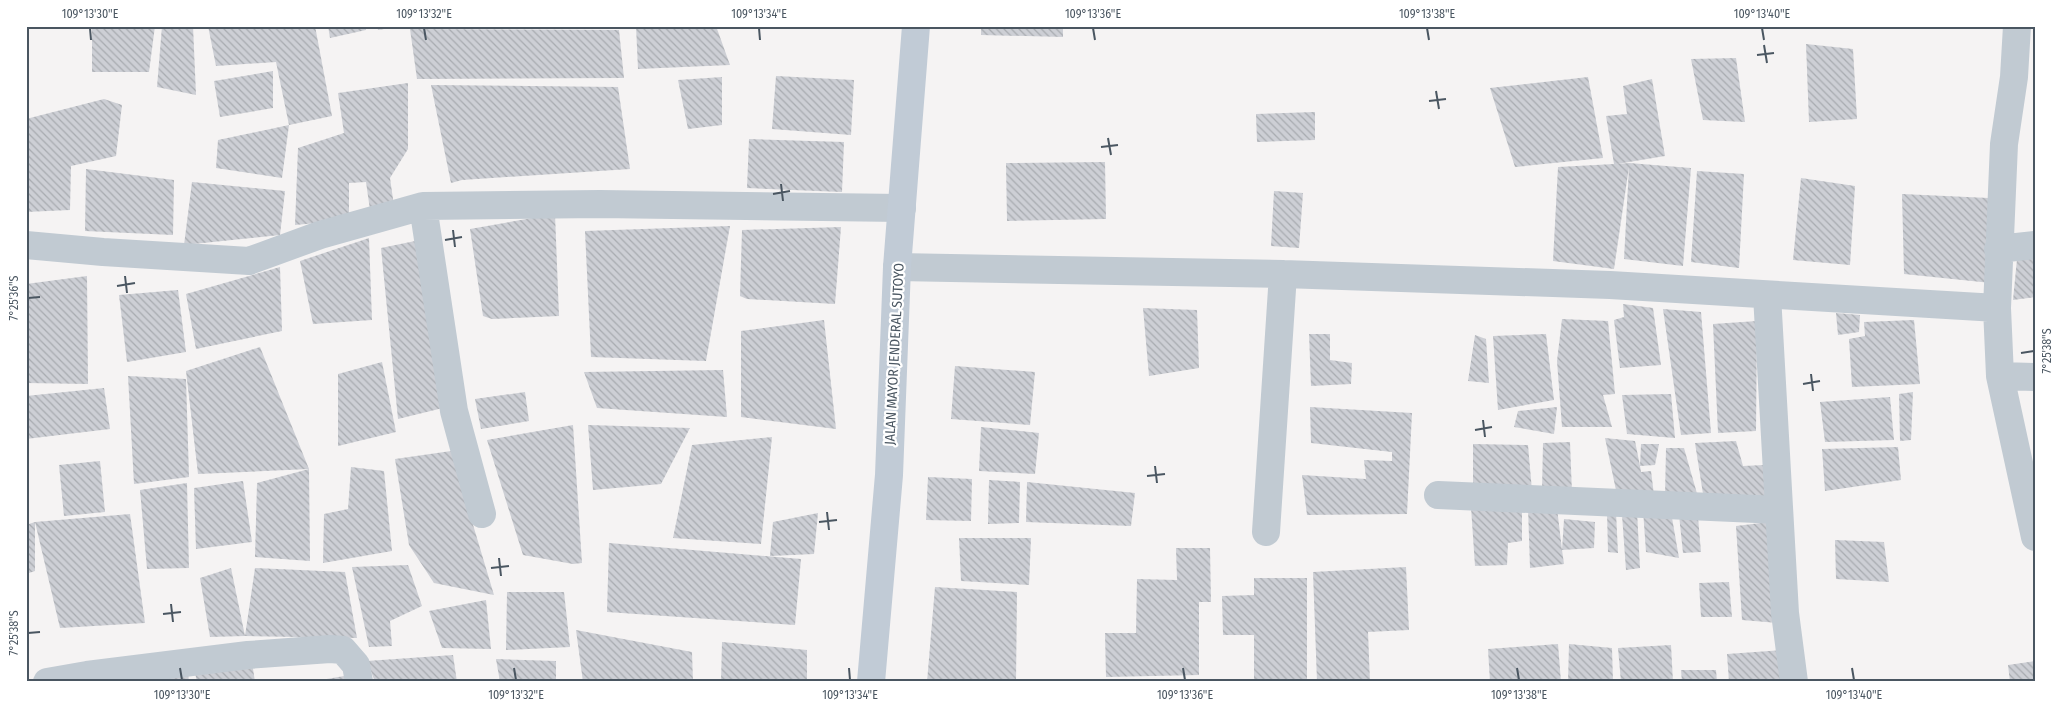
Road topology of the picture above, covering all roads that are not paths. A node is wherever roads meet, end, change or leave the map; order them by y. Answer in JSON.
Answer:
{"nodes":[{"id":1,"x":916,"y":26,"type":"edge"},
{"id":2,"x":2017,"y":26,"type":"edge"},
{"id":3,"x":423,"y":206,"type":"junction"},
{"id":4,"x":902,"y":208,"type":"junction"},
{"id":5,"x":26,"y":244,"type":"edge"},
{"id":6,"x":2035,"y":245,"type":"edge"},
{"id":7,"x":1998,"y":249,"type":"junction"},
{"id":8,"x":898,"y":267,"type":"junction"},
{"id":9,"x":1282,"y":274,"type":"junction"},
{"id":10,"x":1767,"y":295,"type":"junction"},
{"id":11,"x":1997,"y":308,"type":"junction"},
{"id":12,"x":2000,"y":376,"type":"junction"},
{"id":13,"x":2035,"y":377,"type":"edge"},
{"id":14,"x":1438,"y":495,"type":"dead end"},
{"id":15,"x":1779,"y":510,"type":"junction"},
{"id":16,"x":482,"y":514,"type":"dead end"},
{"id":17,"x":1266,"y":532,"type":"dead end"},
{"id":18,"x":2035,"y":537,"type":"edge"},
{"id":19,"x":47,"y":682,"type":"edge"},
{"id":20,"x":359,"y":682,"type":"edge"},
{"id":21,"x":871,"y":682,"type":"edge"},
{"id":22,"x":1794,"y":682,"type":"edge"}],
"edges":[{"from":1,"to":4,"type":"main road","name":"JALAN MAYOR JENDERAL SUTOYO"},
{"from":2,"to":7,"type":"street"},
{"from":3,"to":4,"type":"street"},
{"from":3,"to":5,"type":"street"},
{"from":3,"to":16,"type":"street"},
{"from":4,"to":8,"type":"main road","name":"JALAN MAYOR JENDERAL SUTOYO"},
{"from":6,"to":7,"type":"street"},
{"from":7,"to":11,"type":"street"},
{"from":8,"to":9,"type":"street"},
{"from":8,"to":21,"type":"main road","name":"JALAN MAYOR JENDERAL SUTOYO"},
{"from":9,"to":10,"type":"street"},
{"from":9,"to":17,"type":"street"},
{"from":10,"to":11,"type":"street"},
{"from":10,"to":15,"type":"street"},
{"from":11,"to":12,"type":"street"},
{"from":12,"to":13,"type":"street"},
{"from":12,"to":18,"type":"street"},
{"from":14,"to":15,"type":"street"},
{"from":15,"to":22,"type":"street"},
{"from":19,"to":20,"type":"street"}]}
